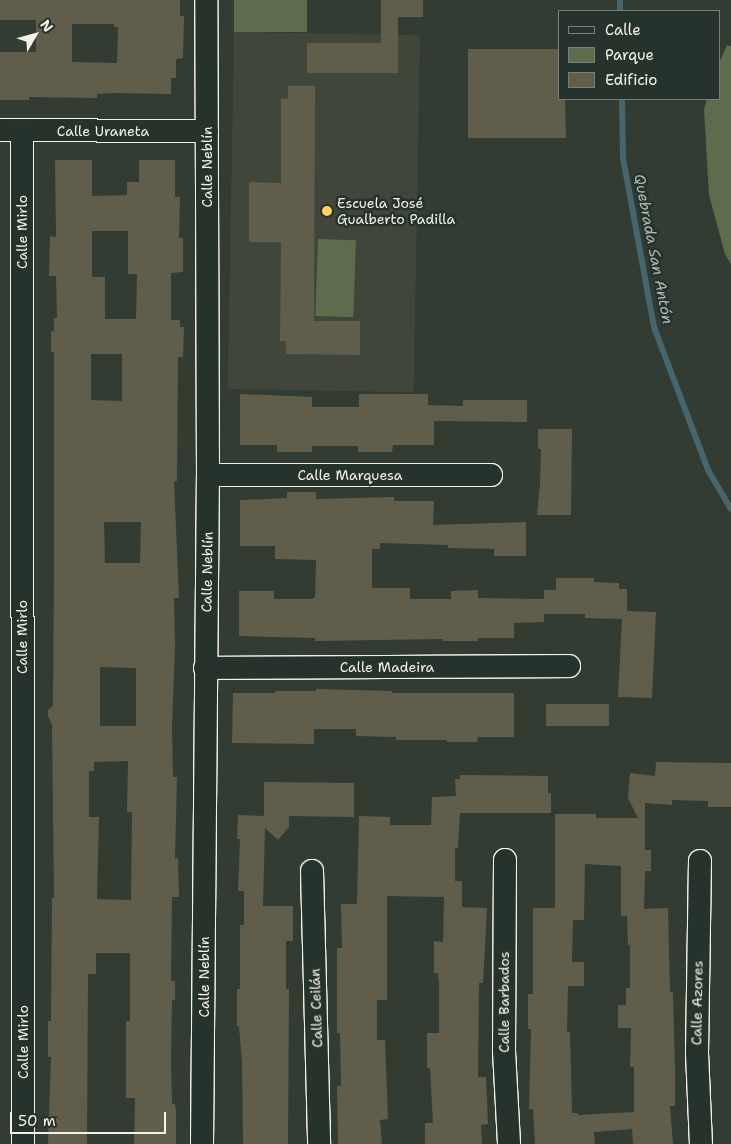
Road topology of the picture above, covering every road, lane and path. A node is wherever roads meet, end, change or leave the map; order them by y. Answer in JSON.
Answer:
{"nodes":[{"id":1,"x":206,"y":0,"type":"edge"},
{"id":2,"x":0,"y":130,"type":"edge"},
{"id":3,"x":22,"y":131,"type":"junction"},
{"id":4,"x":207,"y":131,"type":"junction"},
{"id":5,"x":208,"y":475,"type":"junction"},
{"id":6,"x":491,"y":475,"type":"dead end"},
{"id":7,"x":569,"y":666,"type":"dead end"},
{"id":8,"x":205,"y":668,"type":"junction"},
{"id":9,"x":505,"y":860,"type":"dead end"},
{"id":10,"x":700,"y":861,"type":"dead end"},
{"id":11,"x":312,"y":872,"type":"dead end"},
{"id":12,"x":23,"y":1144,"type":"edge"},
{"id":13,"x":202,"y":1144,"type":"edge"},
{"id":14,"x":319,"y":1144,"type":"edge"},
{"id":15,"x":509,"y":1144,"type":"edge"},
{"id":16,"x":701,"y":1144,"type":"edge"}],
"edges":[{"from":1,"to":4,"type":"street","name":"Calle Neblín"},
{"from":2,"to":3,"type":"street","name":"Calle Uraneta"},
{"from":3,"to":4,"type":"street","name":"Calle Uraneta"},
{"from":3,"to":12,"type":"street","name":"Calle Mirlo"},
{"from":4,"to":5,"type":"street","name":"Calle Neblín"},
{"from":5,"to":6,"type":"street","name":"Calle Marquesa"},
{"from":5,"to":8,"type":"street","name":"Calle Neblín"},
{"from":7,"to":8,"type":"street","name":"Calle Madeira"},
{"from":8,"to":13,"type":"street","name":"Calle Neblín"},
{"from":9,"to":15,"type":"street","name":"Calle Barbados"},
{"from":10,"to":16,"type":"street","name":"Calle Azores"},
{"from":11,"to":14,"type":"street","name":"Calle Ceilán"}]}
